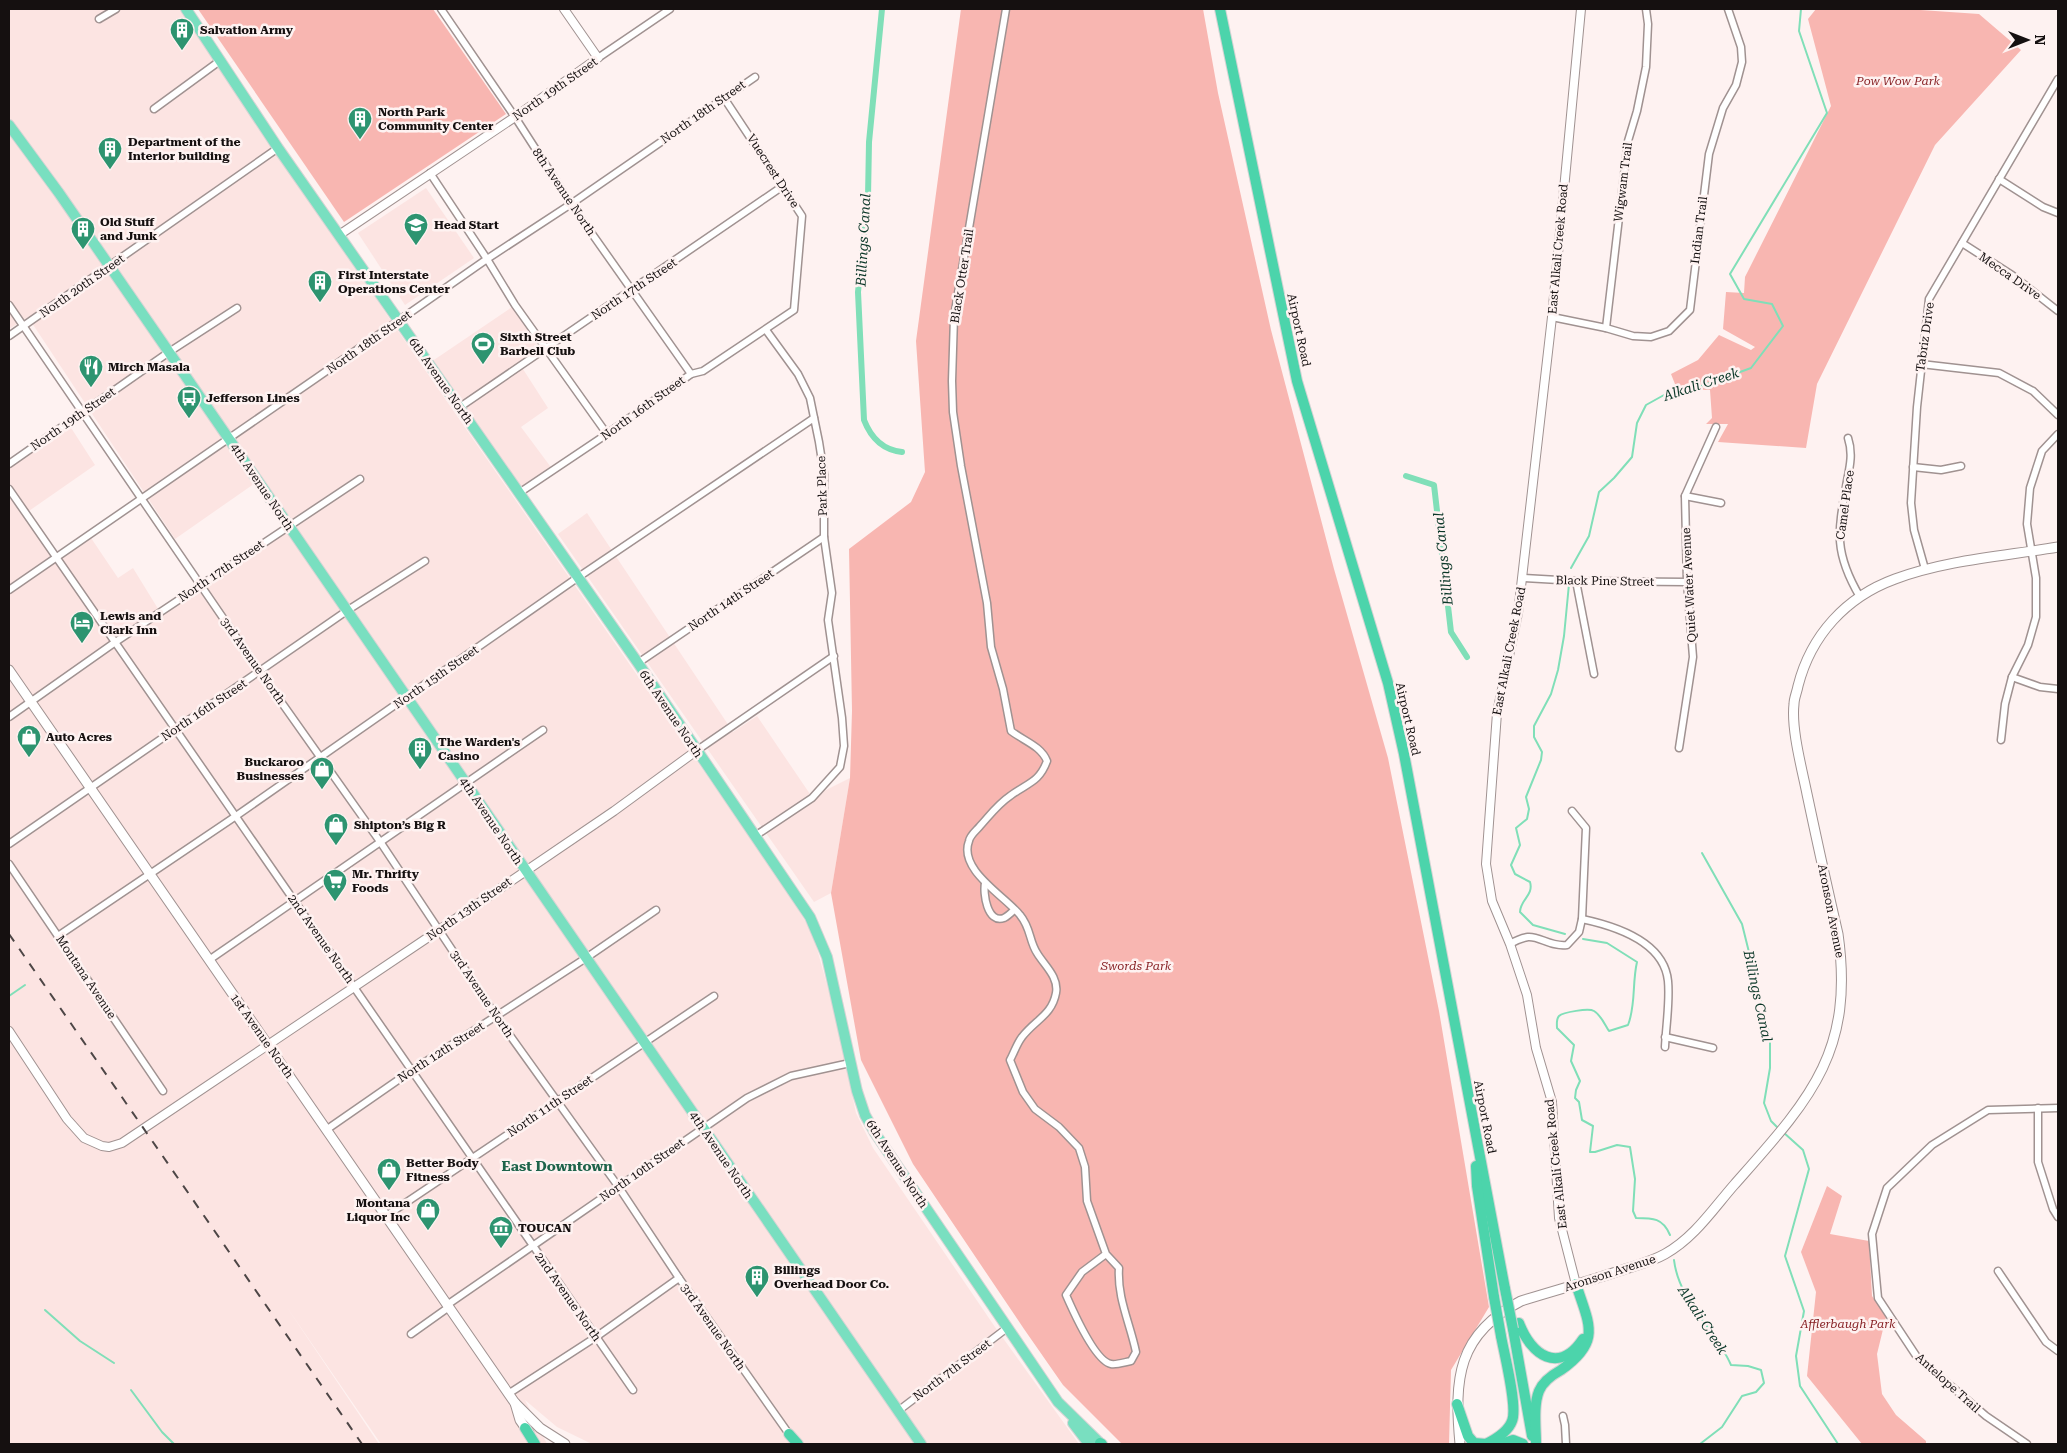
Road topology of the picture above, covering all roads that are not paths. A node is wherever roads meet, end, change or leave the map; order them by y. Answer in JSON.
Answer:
{"nodes":[{"id":1,"x":116,"y":9,"type":"edge"},
{"id":2,"x":186,"y":9,"type":"edge"},
{"id":3,"x":440,"y":9,"type":"edge"},
{"id":4,"x":564,"y":9,"type":"edge"},
{"id":5,"x":670,"y":9,"type":"edge"},
{"id":6,"x":1006,"y":9,"type":"edge"},
{"id":7,"x":1220,"y":9,"type":"edge"},
{"id":8,"x":1581,"y":9,"type":"edge"},
{"id":9,"x":1646,"y":9,"type":"edge"},
{"id":10,"x":1728,"y":9,"type":"edge"},
{"id":11,"x":99,"y":19,"type":"dead end"},
{"id":12,"x":598,"y":58,"type":"junction"},
{"id":13,"x":221,"y":60,"type":"junction"},
{"id":14,"x":755,"y":77,"type":"dead end"},
{"id":15,"x":2058,"y":79,"type":"edge"},
{"id":16,"x":724,"y":98,"type":"junction"},
{"id":17,"x":154,"y":109,"type":"dead end"},
{"id":18,"x":515,"y":117,"type":"junction"},
{"id":19,"x":9,"y":125,"type":"edge"},
{"id":20,"x":278,"y":148,"type":"junction"},
{"id":21,"x":430,"y":174,"type":"junction"},
{"id":22,"x":1999,"y":179,"type":"junction"},
{"id":23,"x":783,"y":186,"type":"junction"},
{"id":24,"x":571,"y":204,"type":"junction"},
{"id":25,"x":2058,"y":213,"type":"edge"},
{"id":26,"x":340,"y":236,"type":"junction"},
{"id":27,"x":1962,"y":243,"type":"junction"},
{"id":28,"x":487,"y":258,"type":"junction"},
{"id":29,"x":110,"y":267,"type":"junction"},
{"id":30,"x":631,"y":290,"type":"junction"},
{"id":31,"x":9,"y":305,"type":"edge"},
{"id":32,"x":236,"y":308,"type":"dead end"},
{"id":33,"x":794,"y":310,"type":"joint"},
{"id":34,"x":2058,"y":310,"type":"edge"},
{"id":35,"x":1552,"y":317,"type":"junction"},
{"id":36,"x":399,"y":320,"type":"junction"},
{"id":37,"x":23,"y":326,"type":"junction"},
{"id":38,"x":1606,"y":328,"type":"junction"},
{"id":39,"x":766,"y":330,"type":"junction"},
{"id":40,"x":9,"y":336,"type":"edge"},
{"id":41,"x":545,"y":349,"type":"junction"},
{"id":42,"x":169,"y":352,"type":"junction"},
{"id":43,"x":1921,"y":364,"type":"junction"},
{"id":44,"x":691,"y":374,"type":"junction"},
{"id":45,"x":460,"y":407,"type":"junction"},
{"id":46,"x":83,"y":412,"type":"junction"},
{"id":47,"x":2058,"y":415,"type":"edge"},
{"id":48,"x":814,"y":418,"type":"junction"},
{"id":49,"x":1716,"y":427,"type":"dead end"},
{"id":50,"x":606,"y":434,"type":"junction"},
{"id":51,"x":2058,"y":434,"type":"edge"},
{"id":52,"x":1848,"y":438,"type":"dead end"},
{"id":53,"x":229,"y":439,"type":"junction"},
{"id":54,"x":9,"y":464,"type":"edge"},
{"id":55,"x":1962,"y":466,"type":"dead end"},
{"id":56,"x":1913,"y":467,"type":"junction"},
{"id":57,"x":360,"y":479,"type":"dead end"},
{"id":58,"x":9,"y":489,"type":"edge"},
{"id":59,"x":519,"y":493,"type":"junction"},
{"id":60,"x":1685,"y":496,"type":"junction"},
{"id":61,"x":140,"y":498,"type":"junction"},
{"id":62,"x":1721,"y":503,"type":"dead end"},
{"id":63,"x":288,"y":526,"type":"junction"},
{"id":64,"x":824,"y":537,"type":"junction"},
{"id":65,"x":2058,"y":547,"type":"edge"},
{"id":66,"x":2032,"y":551,"type":"junction"},
{"id":67,"x":56,"y":558,"type":"junction"},
{"id":68,"x":425,"y":561,"type":"dead end"},
{"id":69,"x":1925,"y":569,"type":"junction"},
{"id":70,"x":577,"y":578,"type":"junction"},
{"id":71,"x":1523,"y":578,"type":"junction"},
{"id":72,"x":1576,"y":581,"type":"junction"},
{"id":73,"x":1687,"y":582,"type":"junction"},
{"id":74,"x":201,"y":586,"type":"junction"},
{"id":75,"x":9,"y":590,"type":"edge"},
{"id":76,"x":1860,"y":597,"type":"junction"},
{"id":77,"x":348,"y":610,"type":"junction"},
{"id":78,"x":114,"y":643,"type":"junction"},
{"id":79,"x":834,"y":656,"type":"junction"},
{"id":80,"x":638,"y":663,"type":"junction"},
{"id":81,"x":9,"y":670,"type":"edge"},
{"id":82,"x":260,"y":672,"type":"junction"},
{"id":83,"x":1594,"y":674,"type":"dead end"},
{"id":84,"x":2012,"y":677,"type":"junction"},
{"id":85,"x":2058,"y":689,"type":"edge"},
{"id":86,"x":406,"y":698,"type":"junction"},
{"id":87,"x":31,"y":702,"type":"junction"},
{"id":88,"x":9,"y":716,"type":"edge"},
{"id":89,"x":543,"y":730,"type":"dead end"},
{"id":90,"x":174,"y":731,"type":"junction"},
{"id":91,"x":2001,"y":740,"type":"dead end"},
{"id":92,"x":1679,"y":748,"type":"dead end"},
{"id":93,"x":696,"y":751,"type":"junction"},
{"id":94,"x":320,"y":757,"type":"junction"},
{"id":95,"x":466,"y":782,"type":"junction"},
{"id":96,"x":90,"y":788,"type":"junction"},
{"id":97,"x":1572,"y":811,"type":"dead end"},
{"id":98,"x":236,"y":816,"type":"junction"},
{"id":99,"x":755,"y":836,"type":"junction"},
{"id":100,"x":381,"y":843,"type":"junction"},
{"id":101,"x":9,"y":844,"type":"edge"},
{"id":102,"x":9,"y":864,"type":"edge"},
{"id":103,"x":525,"y":870,"type":"junction"},
{"id":104,"x":150,"y":874,"type":"junction"},
{"id":105,"x":985,"y":883,"type":"junction"},
{"id":106,"x":295,"y":902,"type":"junction"},
{"id":107,"x":656,"y":910,"type":"dead end"},
{"id":108,"x":1014,"y":910,"type":"junction"},
{"id":109,"x":1582,"y":919,"type":"junction"},
{"id":110,"x":439,"y":930,"type":"junction"},
{"id":111,"x":58,"y":936,"type":"junction"},
{"id":112,"x":1510,"y":944,"type":"junction"},
{"id":113,"x":586,"y":958,"type":"junction"},
{"id":114,"x":209,"y":960,"type":"junction"},
{"id":115,"x":354,"y":986,"type":"junction"},
{"id":116,"x":714,"y":996,"type":"dead end"},
{"id":117,"x":496,"y":1016,"type":"junction"},
{"id":118,"x":9,"y":1031,"type":"edge"},
{"id":119,"x":1665,"y":1037,"type":"junction"},
{"id":120,"x":645,"y":1041,"type":"junction"},
{"id":121,"x":268,"y":1046,"type":"junction"},
{"id":122,"x":1665,"y":1047,"type":"dead end"},
{"id":123,"x":1713,"y":1048,"type":"dead end"},
{"id":124,"x":850,"y":1063,"type":"junction"},
{"id":125,"x":411,"y":1071,"type":"junction"},
{"id":126,"x":163,"y":1091,"type":"dead end"},
{"id":127,"x":557,"y":1101,"type":"junction"},
{"id":128,"x":2038,"y":1108,"type":"junction"},
{"id":129,"x":2058,"y":1108,"type":"edge"},
{"id":130,"x":702,"y":1128,"type":"junction"},
{"id":131,"x":326,"y":1130,"type":"junction"},
{"id":132,"x":1475,"y":1130,"type":"junction"},
{"id":133,"x":472,"y":1159,"type":"junction"},
{"id":134,"x":618,"y":1186,"type":"junction"},
{"id":135,"x":2056,"y":1209,"type":"edge"},
{"id":136,"x":386,"y":1216,"type":"junction"},
{"id":137,"x":2058,"y":1217,"type":"edge"},
{"id":138,"x":532,"y":1246,"type":"junction"},
{"id":139,"x":1106,"y":1254,"type":"junction"},
{"id":140,"x":1998,"y":1271,"type":"dead end"},
{"id":141,"x":679,"y":1278,"type":"junction"},
{"id":142,"x":1576,"y":1284,"type":"junction"},
{"id":143,"x":448,"y":1306,"type":"junction"},
{"id":144,"x":1588,"y":1324,"type":"junction"},
{"id":145,"x":1516,"y":1326,"type":"junction"},
{"id":146,"x":1007,"y":1328,"type":"junction"},
{"id":147,"x":411,"y":1334,"type":"dead end"},
{"id":148,"x":596,"y":1337,"type":"junction"},
{"id":149,"x":2058,"y":1351,"type":"edge"},
{"id":150,"x":633,"y":1390,"type":"dead end"},
{"id":151,"x":508,"y":1394,"type":"junction"},
{"id":152,"x":515,"y":1402,"type":"junction"},
{"id":153,"x":1058,"y":1402,"type":"junction"},
{"id":154,"x":1457,"y":1404,"type":"junction"},
{"id":155,"x":898,"y":1411,"type":"junction"},
{"id":156,"x":1563,"y":1416,"type":"dead end"},
{"id":157,"x":524,"y":1428,"type":"junction"},
{"id":158,"x":788,"y":1439,"type":"edge"},
{"id":159,"x":535,"y":1444,"type":"edge"},
{"id":160,"x":540,"y":1444,"type":"edge"},
{"id":161,"x":565,"y":1444,"type":"edge"},
{"id":162,"x":798,"y":1444,"type":"edge"},
{"id":163,"x":921,"y":1444,"type":"edge"},
{"id":164,"x":1089,"y":1444,"type":"edge"},
{"id":165,"x":1102,"y":1444,"type":"edge"},
{"id":166,"x":1456,"y":1444,"type":"edge"},
{"id":167,"x":1460,"y":1444,"type":"edge"},
{"id":168,"x":1501,"y":1444,"type":"edge"},
{"id":169,"x":1523,"y":1444,"type":"edge"},
{"id":170,"x":1535,"y":1444,"type":"edge"},
{"id":171,"x":1566,"y":1444,"type":"edge"},
{"id":172,"x":2027,"y":1444,"type":"edge"}],
"edges":[{"from":1,"to":11,"type":"street"},
{"from":2,"to":13,"type":"main road","name":"6th Avenue North"},
{"from":3,"to":18,"type":"street","name":"8th Avenue North"},
{"from":4,"to":12,"type":"street"},
{"from":5,"to":12,"type":"street","name":"North 19th Street"},
{"from":6,"to":105,"type":"street","name":"Black Otter Trail"},
{"from":7,"to":132,"type":"highway","name":"Airport Road"},
{"from":8,"to":35,"type":"street","name":"East Alkali Creek Road"},
{"from":9,"to":38,"type":"street","name":"Wigwam Trail"},
{"from":10,"to":38,"type":"street","name":"Indian Trail"},
{"from":12,"to":18,"type":"street","name":"North 19th Street"},
{"from":13,"to":17,"type":"street"},
{"from":13,"to":20,"type":"main road","name":"6th Avenue North"},
{"from":14,"to":16,"type":"street","name":"North 18th Street"},
{"from":15,"to":22,"type":"street","name":"Tabriz Drive"},
{"from":16,"to":23,"type":"street","name":"Vuecrest Drive"},
{"from":16,"to":24,"type":"street","name":"North 18th Street"},
{"from":18,"to":21,"type":"street","name":"North 19th Street"},
{"from":18,"to":24,"type":"street","name":"8th Avenue North"},
{"from":19,"to":29,"type":"main road","name":"4th Avenue North"},
{"from":20,"to":26,"type":"main road","name":"6th Avenue North"},
{"from":20,"to":29,"type":"street","name":"North 20th Street"},
{"from":21,"to":26,"type":"street","name":"North 19th Street"},
{"from":21,"to":28,"type":"street"},
{"from":22,"to":25,"type":"street"},
{"from":22,"to":27,"type":"street","name":"Tabriz Drive"},
{"from":23,"to":30,"type":"street","name":"North 17th Street"},
{"from":23,"to":33,"type":"street","name":"Vuecrest Drive"},
{"from":24,"to":28,"type":"street","name":"North 18th Street"},
{"from":24,"to":30,"type":"street","name":"8th Avenue North"},
{"from":26,"to":36,"type":"main road","name":"6th Avenue North"},
{"from":27,"to":34,"type":"street","name":"Mecca Drive"},
{"from":27,"to":43,"type":"street","name":"Tabriz Drive"},
{"from":28,"to":36,"type":"street","name":"North 18th Street"},
{"from":28,"to":41,"type":"street"},
{"from":29,"to":37,"type":"street","name":"North 20th Street"},
{"from":29,"to":42,"type":"main road","name":"4th Avenue North"},
{"from":30,"to":41,"type":"street","name":"North 17th Street"},
{"from":30,"to":44,"type":"street","name":"8th Avenue North"},
{"from":31,"to":37,"type":"street","name":"3rd Avenue North"},
{"from":32,"to":42,"type":"street","name":"North 19th Street"},
{"from":33,"to":39,"type":"street","name":"North 16th Street"},
{"from":35,"to":38,"type":"street","name":"Indian Trail"},
{"from":35,"to":71,"type":"street","name":"East Alkali Creek Road"},
{"from":36,"to":45,"type":"main road","name":"6th Avenue North"},
{"from":36,"to":53,"type":"street","name":"North 18th Street"},
{"from":37,"to":40,"type":"street","name":"North 20th Street"},
{"from":37,"to":46,"type":"street","name":"3rd Avenue North"},
{"from":39,"to":44,"type":"street","name":"North 16th Street"},
{"from":39,"to":48,"type":"street","name":"Park Place"},
{"from":41,"to":45,"type":"street","name":"North 17th Street"},
{"from":41,"to":50,"type":"street"},
{"from":42,"to":46,"type":"street","name":"North 19th Street"},
{"from":42,"to":53,"type":"main road","name":"4th Avenue North"},
{"from":43,"to":47,"type":"street"},
{"from":43,"to":56,"type":"street","name":"Tabriz Drive"},
{"from":44,"to":50,"type":"street","name":"North 16th Street"},
{"from":45,"to":59,"type":"main road","name":"6th Avenue North"},
{"from":46,"to":54,"type":"street","name":"North 19th Street"},
{"from":46,"to":61,"type":"street","name":"3rd Avenue North"},
{"from":48,"to":64,"type":"street","name":"Park Place"},
{"from":48,"to":70,"type":"street","name":"North 15th Street"},
{"from":49,"to":60,"type":"street","name":"Quiet Water Avenue"},
{"from":50,"to":59,"type":"street","name":"North 16th Street"},
{"from":51,"to":66,"type":"street"},
{"from":52,"to":76,"type":"street","name":"Camel Place"},
{"from":53,"to":61,"type":"street","name":"North 18th Street"},
{"from":53,"to":63,"type":"main road","name":"4th Avenue North"},
{"from":55,"to":56,"type":"street"},
{"from":56,"to":69,"type":"street","name":"Tabriz Drive"},
{"from":57,"to":63,"type":"street","name":"North 17th Street"},
{"from":58,"to":67,"type":"street","name":"2nd Avenue North"},
{"from":59,"to":70,"type":"main road","name":"6th Avenue North"},
{"from":60,"to":62,"type":"street"},
{"from":60,"to":73,"type":"street","name":"Quiet Water Avenue"},
{"from":61,"to":67,"type":"street","name":"North 18th Street"},
{"from":61,"to":74,"type":"street","name":"3rd Avenue North"},
{"from":63,"to":74,"type":"street","name":"North 17th Street"},
{"from":63,"to":77,"type":"main road","name":"4th Avenue North"},
{"from":64,"to":79,"type":"street","name":"Park Place"},
{"from":64,"to":80,"type":"street","name":"North 14th Street"},
{"from":65,"to":66,"type":"main road","name":"Aronson Avenue"},
{"from":66,"to":69,"type":"main road","name":"Aronson Avenue"},
{"from":66,"to":84,"type":"street"},
{"from":67,"to":75,"type":"street","name":"North 18th Street"},
{"from":67,"to":78,"type":"street","name":"2nd Avenue North"},
{"from":68,"to":77,"type":"street","name":"North 16th Street"},
{"from":69,"to":76,"type":"main road","name":"Aronson Avenue"},
{"from":70,"to":80,"type":"main road","name":"6th Avenue North"},
{"from":70,"to":86,"type":"street","name":"North 15th Street"},
{"from":71,"to":72,"type":"street","name":"Black Pine Street"},
{"from":71,"to":112,"type":"street","name":"East Alkali Creek Road"},
{"from":72,"to":73,"type":"street","name":"Black Pine Street"},
{"from":72,"to":83,"type":"street"},
{"from":73,"to":92,"type":"street","name":"Quiet Water Avenue"},
{"from":74,"to":78,"type":"street","name":"North 17th Street"},
{"from":74,"to":82,"type":"street","name":"3rd Avenue North"},
{"from":76,"to":142,"type":"main road","name":"Aronson Avenue"},
{"from":77,"to":82,"type":"street","name":"North 16th Street"},
{"from":77,"to":86,"type":"main road","name":"4th Avenue North"},
{"from":78,"to":87,"type":"street","name":"North 17th Street"},
{"from":78,"to":90,"type":"street","name":"2nd Avenue North"},
{"from":79,"to":93,"type":"street","name":"North 13th Street"},
{"from":79,"to":99,"type":"street","name":"Park Place"},
{"from":80,"to":93,"type":"main road","name":"6th Avenue North"},
{"from":81,"to":87,"type":"main road","name":"1st Avenue North"},
{"from":82,"to":90,"type":"street","name":"North 16th Street"},
{"from":82,"to":94,"type":"street","name":"3rd Avenue North"},
{"from":84,"to":85,"type":"street"},
{"from":84,"to":91,"type":"street"},
{"from":86,"to":94,"type":"street","name":"North 15th Street"},
{"from":86,"to":95,"type":"main road","name":"4th Avenue North"},
{"from":87,"to":88,"type":"street","name":"North 17th Street"},
{"from":87,"to":96,"type":"main road","name":"1st Avenue North"},
{"from":89,"to":95,"type":"street"},
{"from":90,"to":96,"type":"street","name":"North 16th Street"},
{"from":90,"to":98,"type":"street","name":"2nd Avenue North"},
{"from":93,"to":99,"type":"main road","name":"6th Avenue North"},
{"from":93,"to":103,"type":"street","name":"North 13th Street"},
{"from":94,"to":98,"type":"street","name":"North 15th Street"},
{"from":94,"to":100,"type":"street","name":"3rd Avenue North"},
{"from":95,"to":100,"type":"street"},
{"from":95,"to":103,"type":"main road","name":"4th Avenue North"},
{"from":96,"to":101,"type":"street","name":"North 16th Street"},
{"from":96,"to":104,"type":"main road","name":"1st Avenue North"},
{"from":97,"to":109,"type":"street"},
{"from":98,"to":104,"type":"street","name":"North 15th Street"},
{"from":98,"to":106,"type":"street","name":"2nd Avenue North"},
{"from":99,"to":124,"type":"main road","name":"6th Avenue North"},
{"from":100,"to":106,"type":"street"},
{"from":100,"to":110,"type":"street","name":"3rd Avenue North"},
{"from":102,"to":111,"type":"street","name":"Montana Avenue"},
{"from":103,"to":110,"type":"street","name":"North 13th Street"},
{"from":103,"to":113,"type":"main road","name":"4th Avenue North"},
{"from":104,"to":111,"type":"street","name":"North 15th Street"},
{"from":104,"to":114,"type":"main road","name":"1st Avenue North"},
{"from":105,"to":108,"type":"street"},
{"from":105,"to":108,"type":"street"},
{"from":106,"to":114,"type":"street"},
{"from":106,"to":115,"type":"street","name":"2nd Avenue North"},
{"from":107,"to":113,"type":"street","name":"North 12th Street"},
{"from":108,"to":139,"type":"street"},
{"from":109,"to":112,"type":"street"},
{"from":109,"to":119,"type":"street"},
{"from":110,"to":115,"type":"street","name":"North 13th Street"},
{"from":110,"to":117,"type":"street","name":"3rd Avenue North"},
{"from":111,"to":126,"type":"street","name":"Montana Avenue"},
{"from":112,"to":142,"type":"street","name":"East Alkali Creek Road"},
{"from":113,"to":117,"type":"street","name":"North 12th Street"},
{"from":113,"to":120,"type":"main road","name":"4th Avenue North"},
{"from":114,"to":121,"type":"main road","name":"1st Avenue North"},
{"from":115,"to":121,"type":"street","name":"North 13th Street"},
{"from":115,"to":125,"type":"street","name":"2nd Avenue North"},
{"from":116,"to":120,"type":"street","name":"North 11th Street"},
{"from":117,"to":125,"type":"street","name":"North 12th Street"},
{"from":117,"to":127,"type":"street","name":"3rd Avenue North"},
{"from":118,"to":121,"type":"street","name":"North 13th Street"},
{"from":119,"to":122,"type":"street"},
{"from":119,"to":123,"type":"street"},
{"from":120,"to":127,"type":"street","name":"North 11th Street"},
{"from":120,"to":130,"type":"main road","name":"4th Avenue North"},
{"from":121,"to":131,"type":"main road","name":"1st Avenue North"},
{"from":124,"to":130,"type":"street","name":"North 10th Street"},
{"from":124,"to":146,"type":"main road","name":"6th Avenue North"},
{"from":125,"to":131,"type":"street","name":"North 12th Street"},
{"from":125,"to":133,"type":"street","name":"2nd Avenue North"},
{"from":127,"to":133,"type":"street","name":"North 11th Street"},
{"from":127,"to":134,"type":"street","name":"3rd Avenue North"},
{"from":128,"to":129,"type":"street","name":"Antelope Trail"},
{"from":128,"to":135,"type":"street"},
{"from":128,"to":172,"type":"street","name":"Antelope Trail"},
{"from":130,"to":134,"type":"street","name":"North 10th Street"},
{"from":130,"to":155,"type":"main road","name":"4th Avenue North"},
{"from":131,"to":136,"type":"main road","name":"1st Avenue North"},
{"from":132,"to":145,"type":"highway","name":"Airport Road","bridge":true},
{"from":132,"to":154,"type":"highway","bridge":true},
{"from":133,"to":136,"type":"street","name":"North 11th Street"},
{"from":133,"to":138,"type":"street","name":"2nd Avenue North"},
{"from":134,"to":138,"type":"street","name":"North 10th Street"},
{"from":134,"to":141,"type":"street","name":"3rd Avenue North"},
{"from":135,"to":137,"type":"street"},
{"from":136,"to":143,"type":"main road","name":"1st Avenue North"},
{"from":138,"to":143,"type":"street","name":"North 10th Street"},
{"from":138,"to":148,"type":"street","name":"2nd Avenue North"},
{"from":139,"to":139,"type":"street"},
{"from":140,"to":149,"type":"street"},
{"from":141,"to":148,"type":"street"},
{"from":141,"to":158,"type":"street","name":"3rd Avenue North"},
{"from":142,"to":144,"type":"highway"},
{"from":142,"to":154,"type":"main road","name":"Aronson Avenue"},
{"from":143,"to":147,"type":"street","name":"North 10th Street"},
{"from":143,"to":151,"type":"main road","name":"1st Avenue North"},
{"from":144,"to":145,"type":"highway"},
{"from":144,"to":170,"type":"highway"},
{"from":145,"to":170,"type":"highway","name":"Airport Road"},
{"from":146,"to":153,"type":"main road","name":"6th Avenue North"},
{"from":146,"to":155,"type":"street","name":"North 7th Street"},
{"from":148,"to":150,"type":"street","name":"2nd Avenue North"},
{"from":148,"to":151,"type":"street"},
{"from":151,"to":152,"type":"main road","name":"1st Avenue North"},
{"from":152,"to":157,"type":"main road","name":"1st Avenue North"},
{"from":152,"to":161,"type":"main road","name":"1st Avenue North"},
{"from":153,"to":164,"type":"main road"},
{"from":153,"to":165,"type":"main road","name":"6th Avenue North"},
{"from":154,"to":166,"type":"main road"},
{"from":154,"to":167,"type":"main road","name":"Aronson Avenue"},
{"from":155,"to":163,"type":"main road","name":"4th Avenue North"},
{"from":156,"to":171,"type":"street"},
{"from":157,"to":159,"type":"highway"},
{"from":157,"to":160,"type":"main road","name":"1st Avenue North"},
{"from":158,"to":162,"type":"highway"},
{"from":168,"to":169,"type":"highway"}]}
